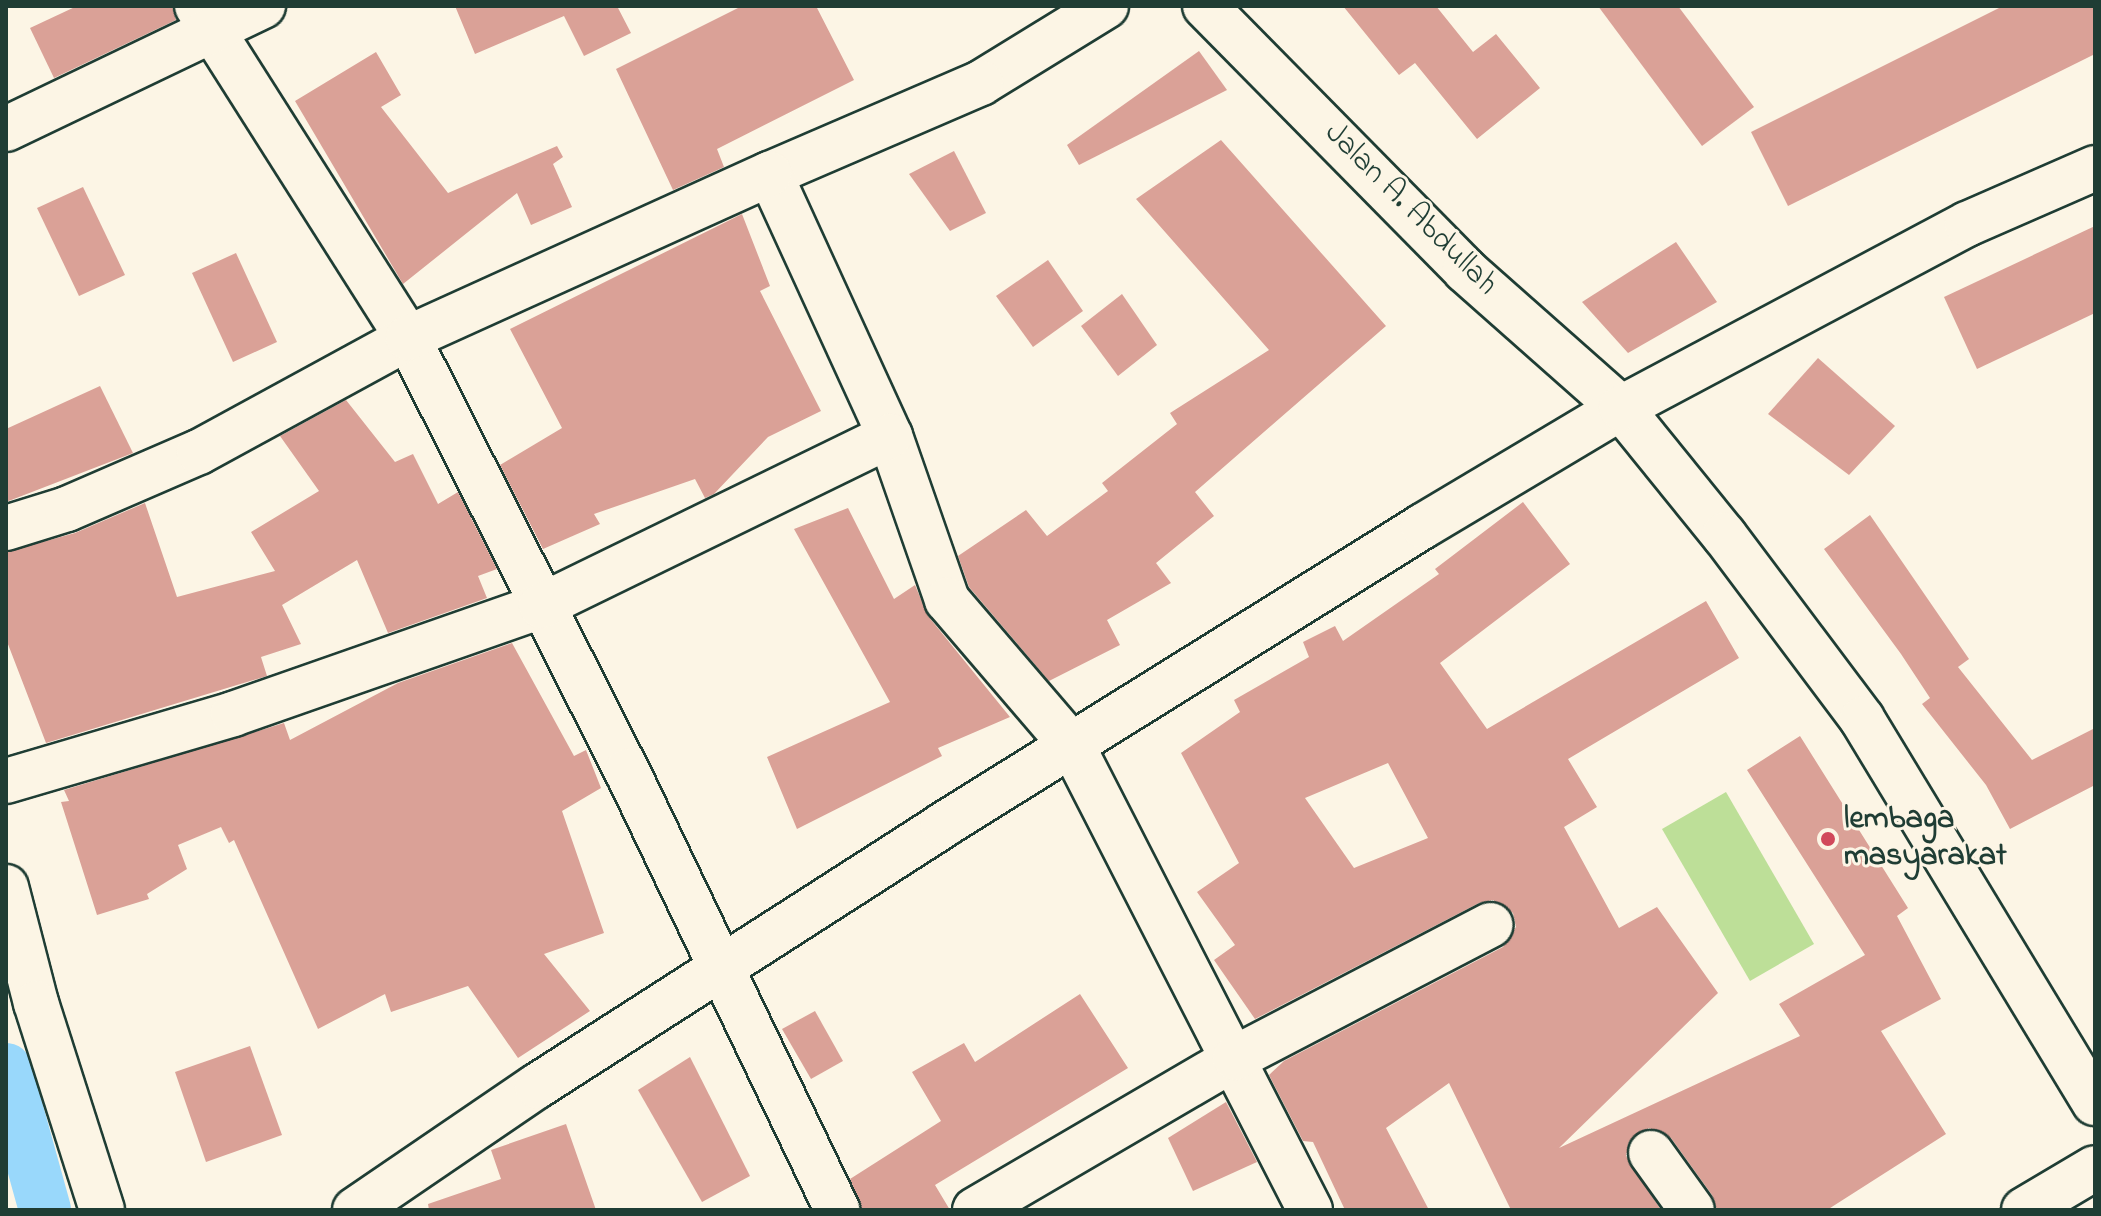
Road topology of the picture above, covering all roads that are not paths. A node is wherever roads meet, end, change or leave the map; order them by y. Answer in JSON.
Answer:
{"nodes":[{"id":1,"x":263,"y":6,"type":"edge"},
{"id":2,"x":1106,"y":6,"type":"edge"},
{"id":3,"x":1205,"y":6,"type":"edge"},
{"id":4,"x":204,"y":19,"type":"edge"},
{"id":5,"x":6,"y":129,"type":"edge"},
{"id":6,"x":2095,"y":168,"type":"edge"},
{"id":7,"x":770,"y":174,"type":"junction"},
{"id":8,"x":408,"y":338,"type":"junction"},
{"id":9,"x":1621,"y":408,"type":"junction"},
{"id":10,"x":890,"y":436,"type":"junction"},
{"id":11,"x":6,"y":528,"type":"edge"},
{"id":12,"x":541,"y":606,"type":"junction"},
{"id":13,"x":1073,"y":747,"type":"junction"},
{"id":14,"x":6,"y":781,"type":"edge"},
{"id":15,"x":6,"y":887,"type":"edge"},
{"id":16,"x":1491,"y":925,"type":"dead end"},
{"id":17,"x":723,"y":970,"type":"junction"},
{"id":18,"x":1235,"y":1058,"type":"junction"},
{"id":19,"x":2095,"y":1103,"type":"edge"},
{"id":20,"x":1651,"y":1153,"type":"dead end"},
{"id":21,"x":2095,"y":1168,"type":"edge"},
{"id":22,"x":102,"y":1210,"type":"edge"},
{"id":23,"x":355,"y":1210,"type":"edge"},
{"id":24,"x":837,"y":1210,"type":"edge"},
{"id":25,"x":975,"y":1210,"type":"edge"},
{"id":26,"x":1310,"y":1210,"type":"edge"},
{"id":27,"x":1692,"y":1210,"type":"edge"},
{"id":28,"x":2024,"y":1210,"type":"edge"}],
"edges":[{"from":1,"to":4,"type":"street"},
{"from":2,"to":7,"type":"street"},
{"from":3,"to":9,"type":"street","name":"Jalan A. Abdullah"},
{"from":4,"to":5,"type":"street"},
{"from":4,"to":8,"type":"street"},
{"from":6,"to":9,"type":"street"},
{"from":7,"to":8,"type":"street"},
{"from":7,"to":10,"type":"street"},
{"from":8,"to":11,"type":"street"},
{"from":8,"to":12,"type":"street"},
{"from":9,"to":13,"type":"street"},
{"from":9,"to":19,"type":"street","name":"Jalan A. Abdullah"},
{"from":10,"to":12,"type":"street"},
{"from":10,"to":13,"type":"street"},
{"from":12,"to":14,"type":"street"},
{"from":12,"to":17,"type":"street"},
{"from":13,"to":17,"type":"street"},
{"from":13,"to":18,"type":"street"},
{"from":15,"to":22,"type":"street"},
{"from":16,"to":18,"type":"street"},
{"from":17,"to":23,"type":"street"},
{"from":17,"to":24,"type":"street"},
{"from":18,"to":25,"type":"street"},
{"from":18,"to":26,"type":"street"},
{"from":20,"to":27,"type":"street"},
{"from":21,"to":28,"type":"street"}]}
